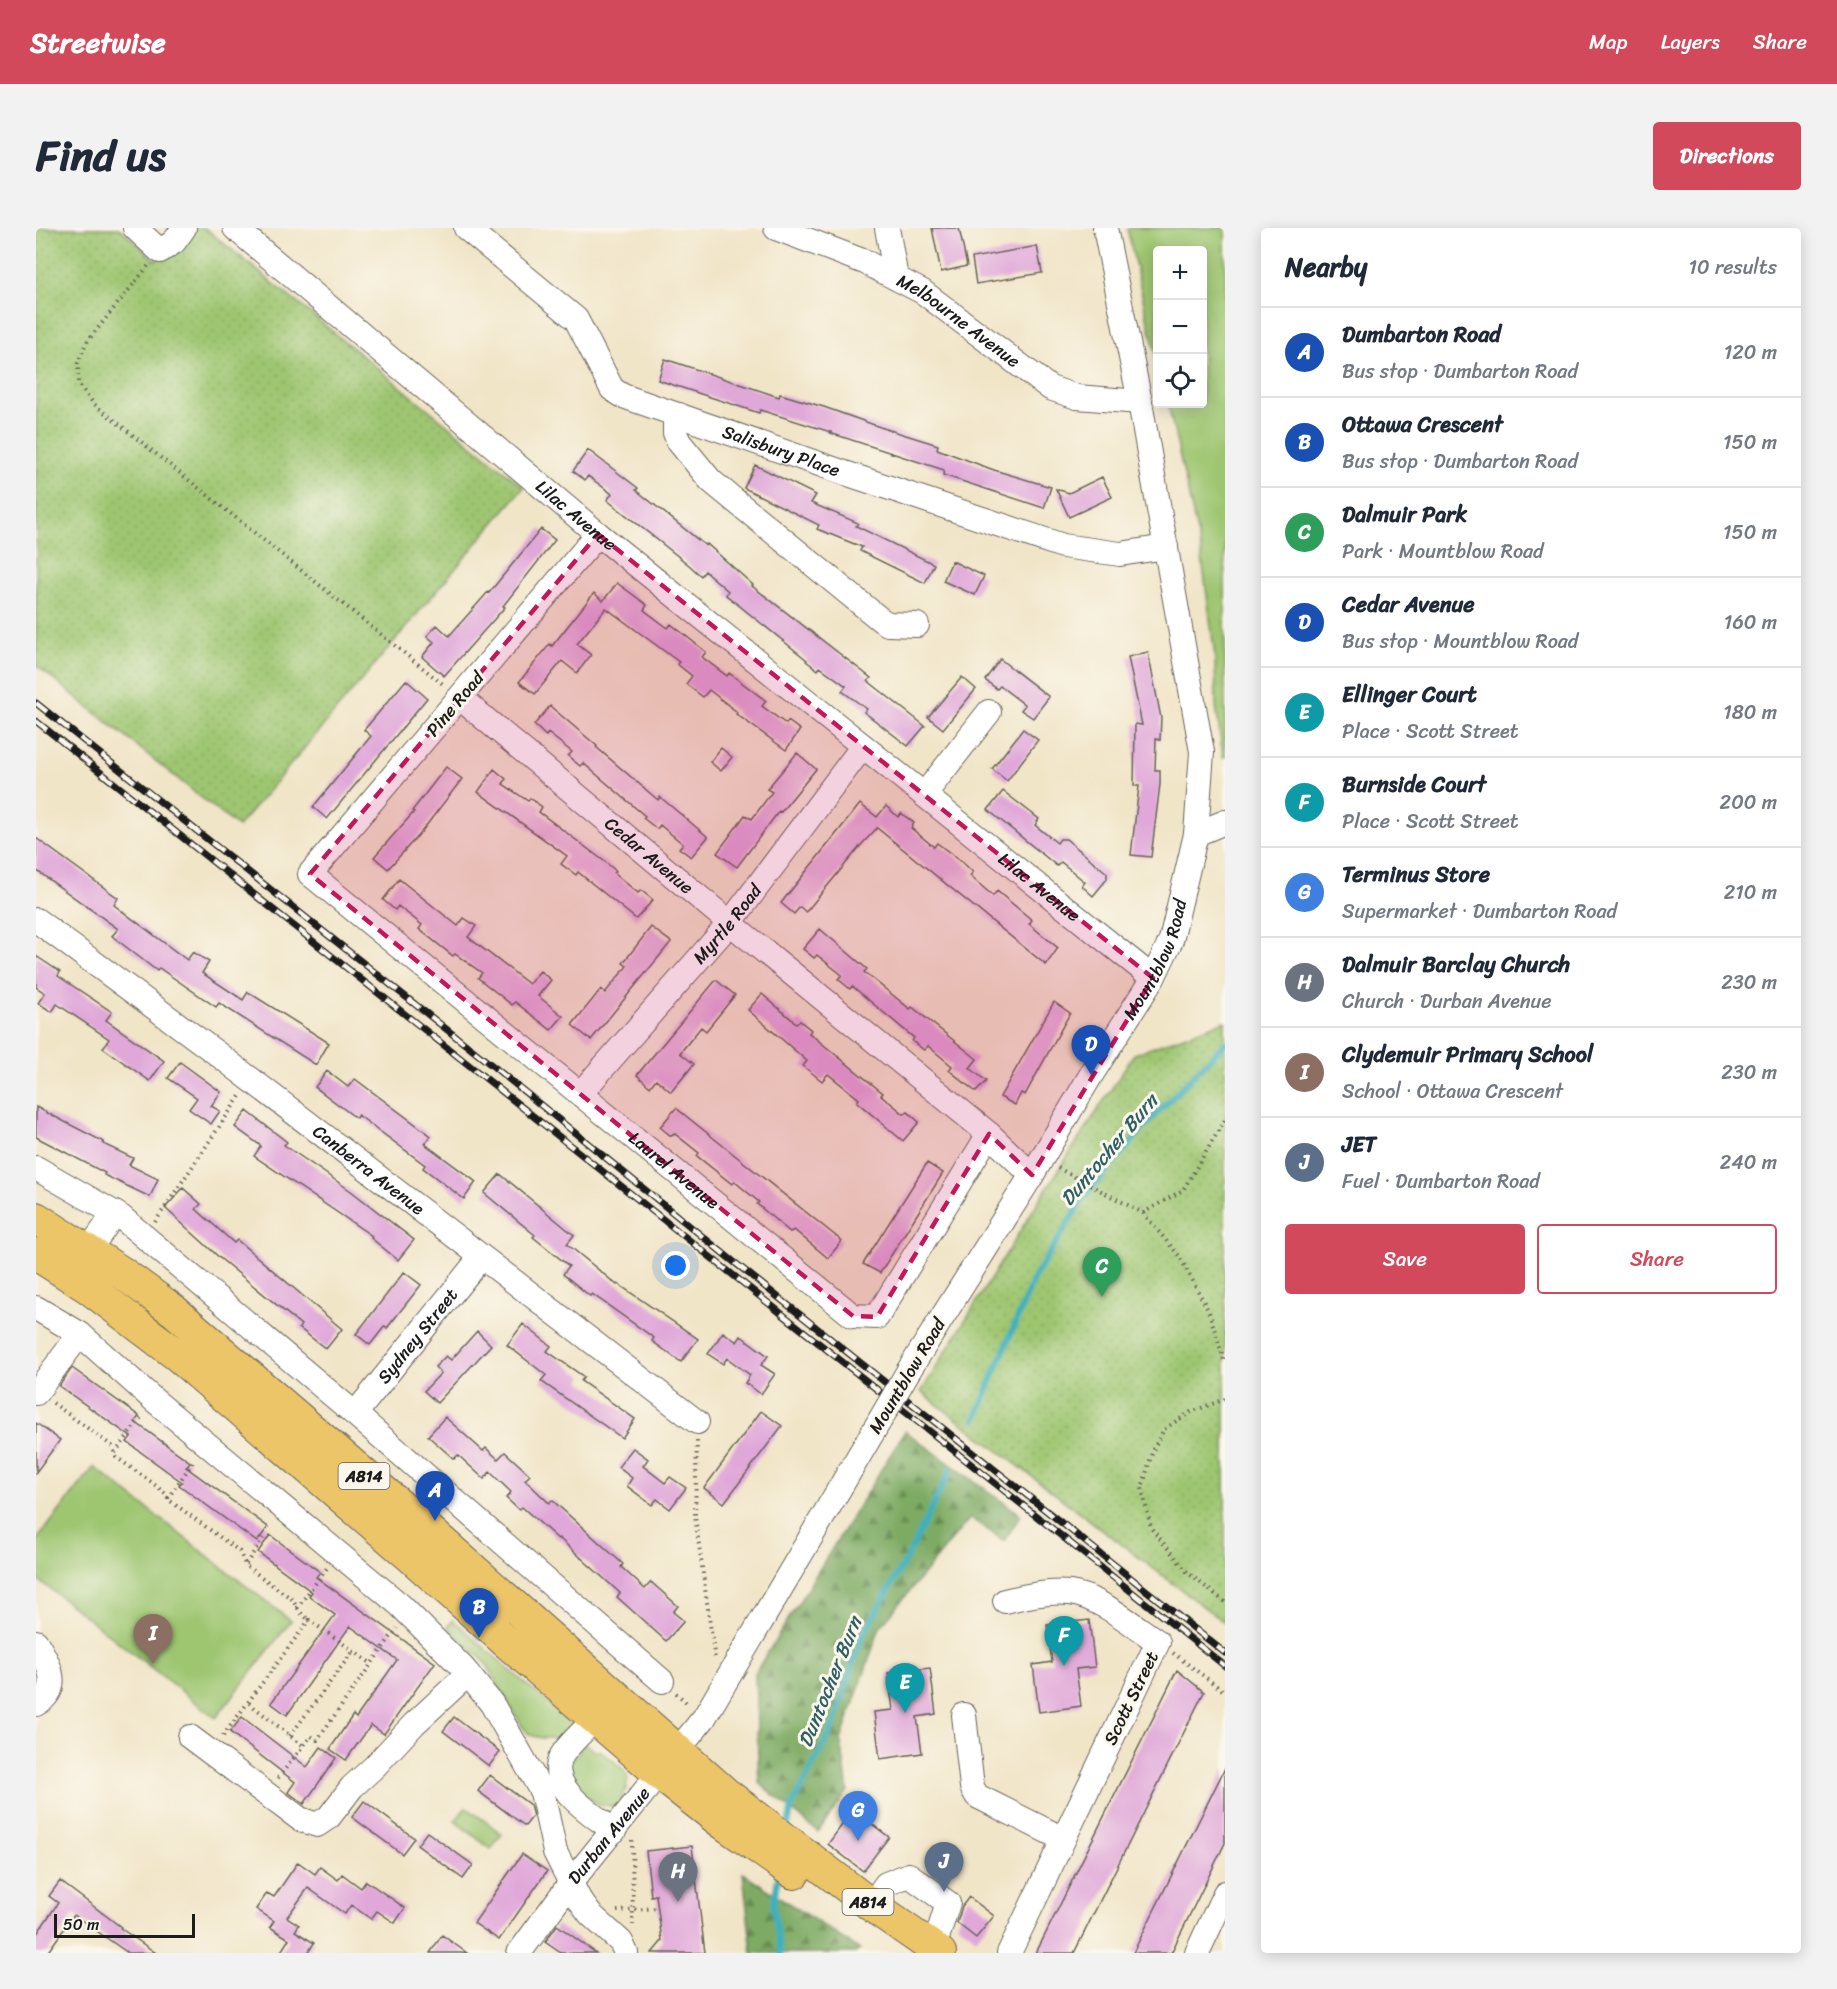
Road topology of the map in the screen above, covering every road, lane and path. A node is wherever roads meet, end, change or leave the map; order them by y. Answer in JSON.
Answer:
{"nodes":[{"id":1,"x":135,"y":228,"type":"edge"},
{"id":2,"x":184,"y":228,"type":"edge"},
{"id":3,"x":235,"y":228,"type":"edge"},
{"id":4,"x":466,"y":228,"type":"edge"},
{"id":5,"x":776,"y":228,"type":"edge"},
{"id":6,"x":887,"y":228,"type":"edge"},
{"id":7,"x":1105,"y":228,"type":"edge"},
{"id":8,"x":160,"y":251,"type":"junction"},
{"id":9,"x":896,"y":278,"type":"junction"},
{"id":10,"x":1140,"y":402,"type":"junction"},
{"id":11,"x":679,"y":415,"type":"junction"},
{"id":12,"x":598,"y":534,"type":"junction"},
{"id":13,"x":1166,"y":547,"type":"junction"},
{"id":14,"x":917,"y":625,"type":"dead end"},
{"id":15,"x":460,"y":698,"type":"junction"},
{"id":16,"x":989,"y":712,"type":"dead end"},
{"id":17,"x":863,"y":746,"type":"junction"},
{"id":18,"x":924,"y":795,"type":"junction"},
{"id":19,"x":1225,"y":822,"type":"edge"},
{"id":20,"x":1196,"y":834,"type":"junction"},
{"id":21,"x":310,"y":874,"type":"joint"},
{"id":22,"x":36,"y":920,"type":"edge"},
{"id":23,"x":730,"y":923,"type":"junction"},
{"id":24,"x":1153,"y":978,"type":"junction"},
{"id":25,"x":251,"y":1080,"type":"junction"},
{"id":26,"x":580,"y":1094,"type":"junction"},
{"id":27,"x":1225,"y":1120,"type":"edge"},
{"id":28,"x":989,"y":1134,"type":"junction"},
{"id":29,"x":36,"y":1168,"type":"edge"},
{"id":30,"x":1032,"y":1175,"type":"junction"},
{"id":31,"x":1082,"y":1181,"type":"dead end"},
{"id":32,"x":1143,"y":1213,"type":"junction"},
{"id":33,"x":115,"y":1214,"type":"junction"},
{"id":34,"x":36,"y":1218,"type":"edge"},
{"id":35,"x":145,"y":1237,"type":"junction"},
{"id":36,"x":88,"y":1251,"type":"junction"},
{"id":37,"x":36,"y":1254,"type":"edge"},
{"id":38,"x":481,"y":1257,"type":"junction"},
{"id":39,"x":36,"y":1308,"type":"edge"},
{"id":40,"x":80,"y":1334,"type":"junction"},
{"id":41,"x":1225,"y":1362,"type":"edge"},
{"id":42,"x":37,"y":1391,"type":"edge"},
{"id":43,"x":1225,"y":1399,"type":"edge"},
{"id":44,"x":154,"y":1400,"type":"junction"},
{"id":45,"x":355,"y":1414,"type":"junction"},
{"id":46,"x":697,"y":1422,"type":"joint"},
{"id":47,"x":207,"y":1443,"type":"junction"},
{"id":48,"x":115,"y":1453,"type":"junction"},
{"id":49,"x":168,"y":1498,"type":"junction"},
{"id":50,"x":263,"y":1538,"type":"dead end"},
{"id":51,"x":338,"y":1553,"type":"junction"},
{"id":52,"x":245,"y":1564,"type":"junction"},
{"id":53,"x":1005,"y":1601,"type":"dead end"},
{"id":54,"x":1225,"y":1602,"type":"edge"},
{"id":55,"x":297,"y":1608,"type":"junction"},
{"id":56,"x":408,"y":1613,"type":"junction"},
{"id":57,"x":309,"y":1620,"type":"junction"},
{"id":58,"x":36,"y":1642,"type":"edge"},
{"id":59,"x":1158,"y":1642,"type":"junction"},
{"id":60,"x":353,"y":1651,"type":"junction"},
{"id":61,"x":372,"y":1664,"type":"junction"},
{"id":62,"x":468,"y":1674,"type":"junction"},
{"id":63,"x":727,"y":1679,"type":"junction"},
{"id":64,"x":662,"y":1681,"type":"joint"},
{"id":65,"x":1225,"y":1692,"type":"edge"},
{"id":66,"x":249,"y":1703,"type":"junction"},
{"id":67,"x":36,"y":1704,"type":"edge"},
{"id":68,"x":964,"y":1715,"type":"dead end"},
{"id":69,"x":595,"y":1719,"type":"junction"},
{"id":70,"x":704,"y":1719,"type":"junction"},
{"id":71,"x":290,"y":1736,"type":"junction"},
{"id":72,"x":190,"y":1737,"type":"dead end"},
{"id":73,"x":303,"y":1746,"type":"junction"},
{"id":74,"x":210,"y":1753,"type":"junction"},
{"id":75,"x":669,"y":1763,"type":"junction"},
{"id":76,"x":266,"y":1794,"type":"junction"},
{"id":77,"x":632,"y":1808,"type":"junction"},
{"id":78,"x":614,"y":1831,"type":"junction"},
{"id":79,"x":1063,"y":1839,"type":"junction"},
{"id":80,"x":796,"y":1861,"type":"junction"},
{"id":81,"x":572,"y":1881,"type":"junction"},
{"id":82,"x":1225,"y":1893,"type":"edge"},
{"id":83,"x":871,"y":1905,"type":"junction"},
{"id":84,"x":658,"y":1908,"type":"dead end"},
{"id":85,"x":632,"y":1910,"type":"junction"},
{"id":86,"x":590,"y":1914,"type":"junction"},
{"id":87,"x":630,"y":1942,"type":"edge"},
{"id":88,"x":929,"y":1951,"type":"edge"},
{"id":89,"x":519,"y":1953,"type":"edge"},
{"id":90,"x":1009,"y":1953,"type":"edge"},
{"id":91,"x":1197,"y":1953,"type":"edge"}],
"edges":[{"from":1,"to":8,"type":"street"},
{"from":2,"to":8,"type":"street"},
{"from":3,"to":12,"type":"street","name":"Lilac Avenue"},
{"from":4,"to":11,"type":"street","name":"Salisbury Place"},
{"from":5,"to":9,"type":"street","name":"Melbourne Avenue"},
{"from":6,"to":9,"type":"street"},
{"from":7,"to":10,"type":"street","name":"Mountblow Road"},
{"from":8,"to":15,"type":"path"},
{"from":9,"to":10,"type":"street","name":"Melbourne Avenue"},
{"from":10,"to":13,"type":"street","name":"Mountblow Road"},
{"from":11,"to":13,"type":"street","name":"Salisbury Place"},
{"from":11,"to":14,"type":"street"},
{"from":12,"to":15,"type":"street","name":"Pine Road"},
{"from":12,"to":17,"type":"street","name":"Lilac Avenue"},
{"from":13,"to":20,"type":"street","name":"Mountblow Road"},
{"from":15,"to":21,"type":"street","name":"Pine Road"},
{"from":15,"to":23,"type":"street","name":"Cedar Avenue"},
{"from":16,"to":18,"type":"street"},
{"from":17,"to":18,"type":"street","name":"Lilac Avenue"},
{"from":17,"to":23,"type":"street","name":"Myrtle Road"},
{"from":18,"to":24,"type":"street","name":"Lilac Avenue"},
{"from":19,"to":20,"type":"street"},
{"from":20,"to":24,"type":"street","name":"Mountblow Road"},
{"from":21,"to":26,"type":"street","name":"Laurel Avenue"},
{"from":22,"to":25,"type":"street","name":"Canberra Avenue"},
{"from":23,"to":26,"type":"street","name":"Myrtle Road"},
{"from":23,"to":28,"type":"street","name":"Cedar Avenue"},
{"from":24,"to":30,"type":"street","name":"Mountblow Road"},
{"from":25,"to":35,"type":"path"},
{"from":25,"to":38,"type":"street","name":"Canberra Avenue"},
{"from":26,"to":28,"type":"street","name":"Laurel Avenue"},
{"from":27,"to":32,"type":"path"},
{"from":28,"to":30,"type":"street","name":"Cedar Avenue"},
{"from":29,"to":33,"type":"street"},
{"from":30,"to":63,"type":"street","name":"Mountblow Road","bridge":true},
{"from":31,"to":32,"type":"path"},
{"from":32,"to":41,"type":"path"},
{"from":33,"to":35,"type":"street"},
{"from":33,"to":36,"type":"street"},
{"from":34,"to":36,"type":"main road","number":"A814"},
{"from":35,"to":45,"type":"street"},
{"from":36,"to":75,"type":"main road","number":"A814"},
{"from":37,"to":69,"type":"main road","number":"A814"},
{"from":38,"to":45,"type":"street","name":"Sydney Street"},
{"from":38,"to":46,"type":"street","name":"Canberra Avenue"},
{"from":39,"to":40,"type":"street"},
{"from":40,"to":42,"type":"street"},
{"from":40,"to":44,"type":"street"},
{"from":42,"to":48,"type":"path"},
{"from":43,"to":54,"type":"path"},
{"from":44,"to":47,"type":"street"},
{"from":44,"to":48,"type":"path"},
{"from":45,"to":64,"type":"street"},
{"from":46,"to":63,"type":"path"},
{"from":47,"to":49,"type":"path"},
{"from":47,"to":51,"type":"street"},
{"from":48,"to":49,"type":"path"},
{"from":49,"to":52,"type":"path"},
{"from":50,"to":52,"type":"path"},
{"from":51,"to":55,"type":"path"},
{"from":51,"to":56,"type":"street"},
{"from":52,"to":55,"type":"path"},
{"from":53,"to":59,"type":"street","name":"Scott Street"},
{"from":55,"to":57,"type":"path"},
{"from":56,"to":61,"type":"path"},
{"from":56,"to":62,"type":"street"},
{"from":57,"to":60,"type":"path"},
{"from":57,"to":66,"type":"path"},
{"from":58,"to":67,"type":"street"},
{"from":59,"to":65,"type":"path"},
{"from":59,"to":79,"type":"street","name":"Scott Street"},
{"from":60,"to":61,"type":"path"},
{"from":60,"to":71,"type":"path"},
{"from":61,"to":73,"type":"path"},
{"from":62,"to":76,"type":"street"},
{"from":62,"to":81,"type":"street"},
{"from":63,"to":70,"type":"street","name":"Mountblow Road"},
{"from":64,"to":70,"type":"path"},
{"from":66,"to":71,"type":"path"},
{"from":66,"to":74,"type":"path"},
{"from":68,"to":79,"type":"street"},
{"from":69,"to":75,"type":"main road","number":"A814"},
{"from":69,"to":78,"type":"street"},
{"from":70,"to":75,"type":"street","name":"Mountblow Road"},
{"from":71,"to":73,"type":"path"},
{"from":72,"to":74,"type":"street"},
{"from":73,"to":76,"type":"path"},
{"from":74,"to":76,"type":"street"},
{"from":75,"to":77,"type":"street","name":"Durban Avenue"},
{"from":75,"to":80,"type":"main road","number":"A814"},
{"from":77,"to":78,"type":"street","name":"Durban Avenue"},
{"from":77,"to":85,"type":"path"},
{"from":78,"to":81,"type":"street","name":"Durban Avenue"},
{"from":79,"to":90,"type":"street","name":"Scott Street"},
{"from":80,"to":83,"type":"main road","number":"A814"},
{"from":80,"to":88,"type":"main road","number":"A814"},
{"from":81,"to":86,"type":"street","name":"Durban Avenue"},
{"from":81,"to":89,"type":"street"},
{"from":82,"to":91,"type":"street"},
{"from":83,"to":88,"type":"main road","number":"A814"},
{"from":83,"to":88,"type":"street"},
{"from":84,"to":85,"type":"path"},
{"from":85,"to":86,"type":"path"},
{"from":85,"to":87,"type":"path"},
{"from":86,"to":87,"type":"street","name":"Durban Avenue"}]}
